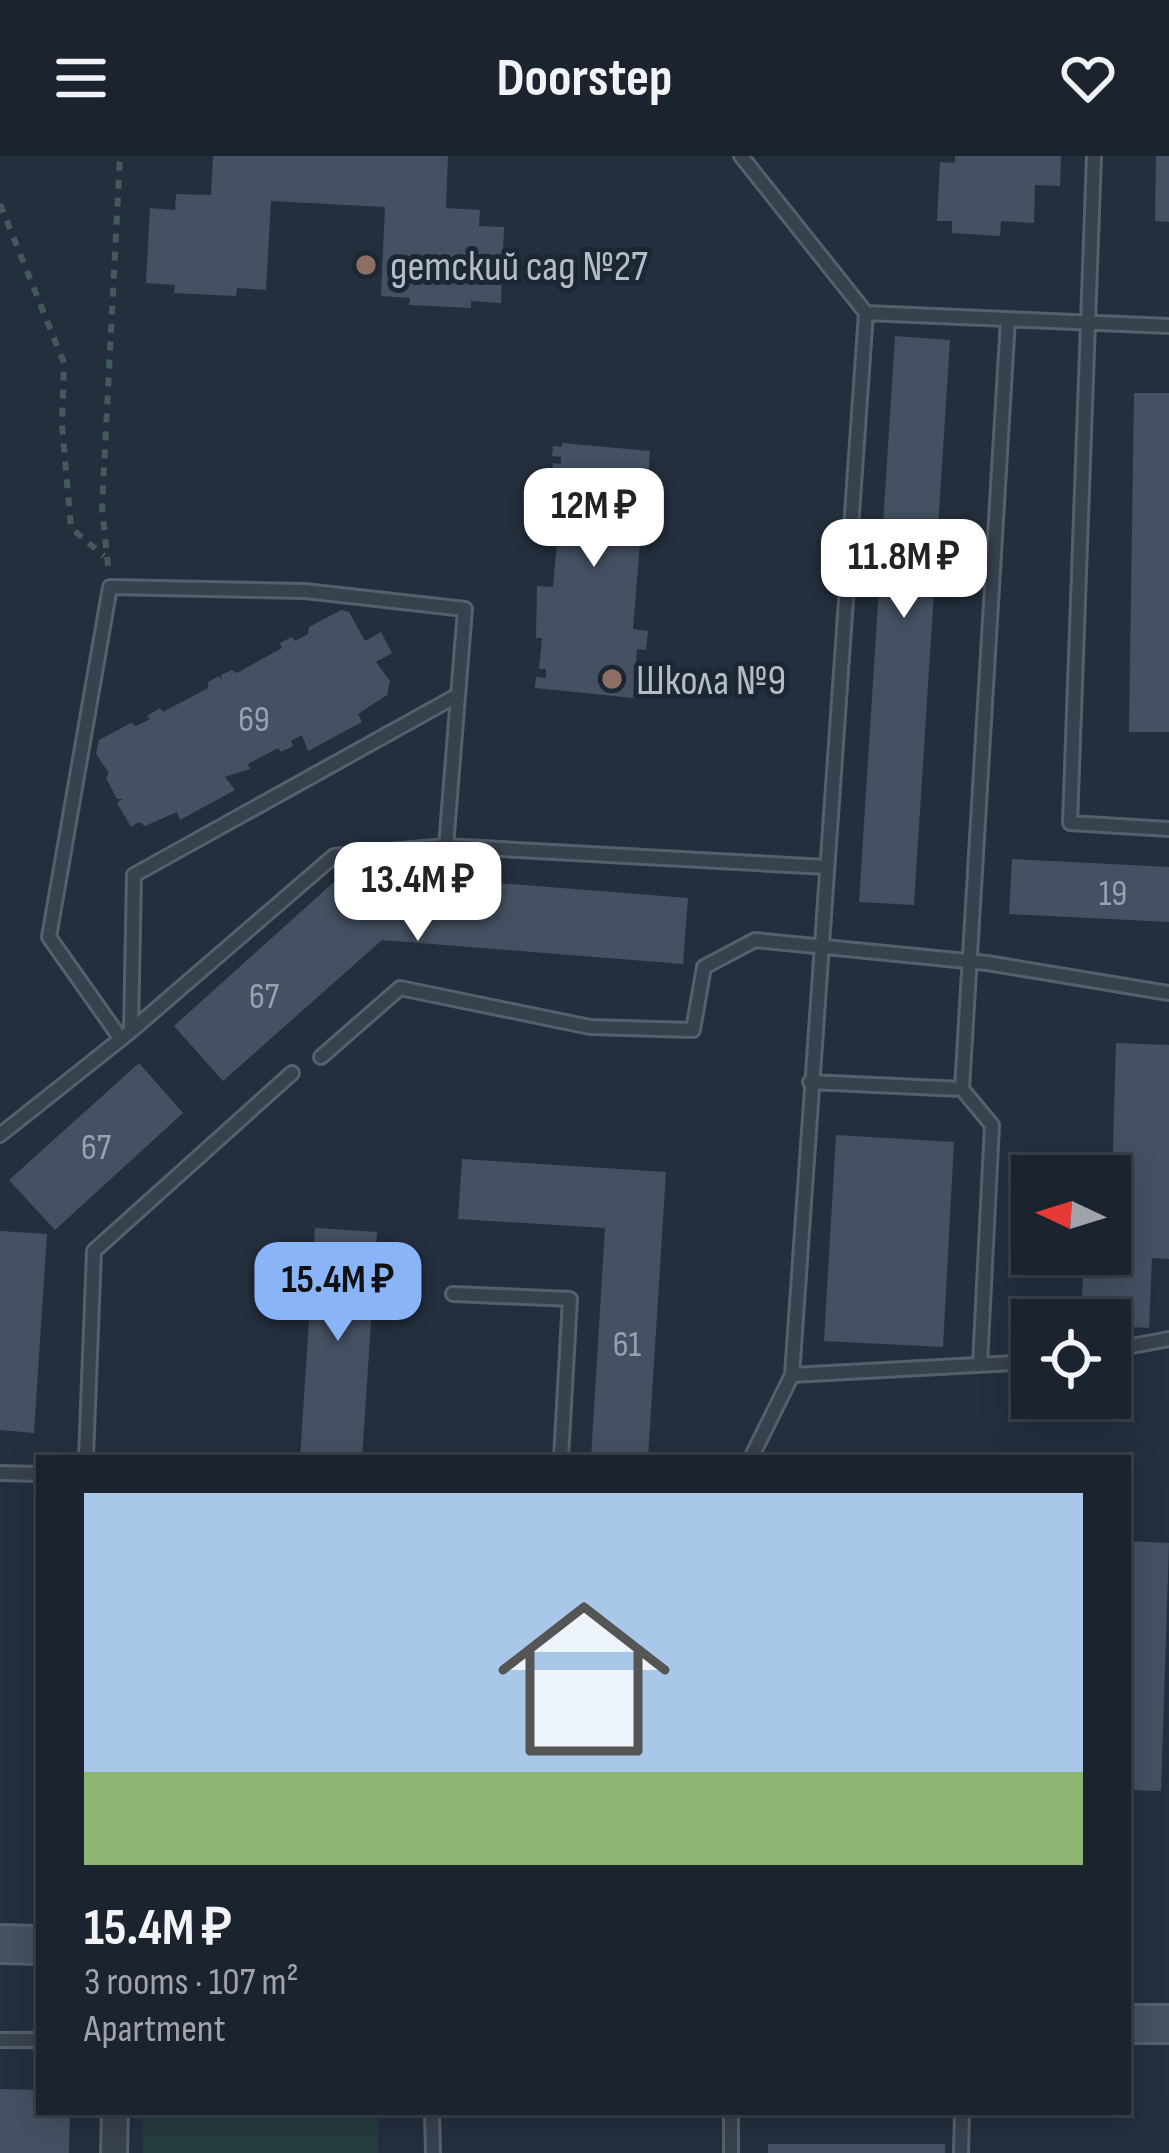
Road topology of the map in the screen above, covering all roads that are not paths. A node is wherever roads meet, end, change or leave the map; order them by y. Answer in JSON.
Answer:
{"nodes":[{"id":1,"x":741,"y":156,"type":"edge"},
{"id":2,"x":1094,"y":156,"type":"edge"},
{"id":3,"x":866,"y":313,"type":"junction"},
{"id":4,"x":1008,"y":319,"type":"junction"},
{"id":5,"x":1090,"y":323,"type":"junction"},
{"id":6,"x":1169,"y":326,"type":"edge"},
{"id":7,"x":458,"y":695,"type":"junction"},
{"id":8,"x":1169,"y":829,"type":"edge"},
{"id":9,"x":446,"y":846,"type":"junction"},
{"id":10,"x":827,"y":867,"type":"junction"},
{"id":11,"x":819,"y":946,"type":"junction"},
{"id":12,"x":970,"y":962,"type":"junction"},
{"id":13,"x":1167,"y":995,"type":"edge"},
{"id":14,"x":126,"y":1035,"type":"junction"},
{"id":15,"x":321,"y":1057,"type":"dead end"},
{"id":16,"x":292,"y":1073,"type":"dead end"},
{"id":17,"x":810,"y":1082,"type":"junction"},
{"id":18,"x":962,"y":1089,"type":"junction"},
{"id":19,"x":0,"y":1136,"type":"edge"},
{"id":20,"x":453,"y":1294,"type":"dead end"},
{"id":21,"x":1169,"y":1339,"type":"edge"},
{"id":22,"x":1131,"y":1346,"type":"edge"},
{"id":23,"x":1011,"y":1363,"type":"edge"},
{"id":24,"x":980,"y":1365,"type":"junction"},
{"id":25,"x":792,"y":1375,"type":"junction"},
{"id":26,"x":86,"y":1455,"type":"edge"},
{"id":27,"x":562,"y":1455,"type":"edge"},
{"id":28,"x":752,"y":1455,"type":"edge"},
{"id":29,"x":0,"y":1473,"type":"edge"},
{"id":30,"x":36,"y":1474,"type":"edge"},
{"id":31,"x":0,"y":1944,"type":"edge"},
{"id":32,"x":36,"y":1945,"type":"edge"},
{"id":33,"x":1131,"y":2024,"type":"edge"},
{"id":34,"x":1169,"y":2024,"type":"edge"},
{"id":35,"x":0,"y":2040,"type":"edge"},
{"id":36,"x":36,"y":2040,"type":"edge"},
{"id":37,"x":115,"y":2115,"type":"edge"},
{"id":38,"x":432,"y":2115,"type":"edge"},
{"id":39,"x":731,"y":2115,"type":"edge"},
{"id":40,"x":962,"y":2115,"type":"edge"},
{"id":41,"x":114,"y":2153,"type":"edge"},
{"id":42,"x":433,"y":2153,"type":"edge"},
{"id":43,"x":731,"y":2153,"type":"edge"},
{"id":44,"x":962,"y":2153,"type":"edge"}],
"edges":[{"from":1,"to":3,"type":"lane"},
{"from":2,"to":5,"type":"lane"},
{"from":3,"to":4,"type":"lane"},
{"from":3,"to":10,"type":"lane"},
{"from":4,"to":5,"type":"lane"},
{"from":4,"to":12,"type":"lane"},
{"from":5,"to":6,"type":"lane"},
{"from":5,"to":8,"type":"lane"},
{"from":7,"to":9,"type":"lane"},
{"from":7,"to":14,"type":"lane"},
{"from":7,"to":14,"type":"lane"},
{"from":9,"to":10,"type":"lane"},
{"from":9,"to":14,"type":"lane"},
{"from":10,"to":11,"type":"lane"},
{"from":11,"to":12,"type":"lane"},
{"from":11,"to":15,"type":"lane"},
{"from":11,"to":17,"type":"lane"},
{"from":12,"to":13,"type":"lane"},
{"from":12,"to":18,"type":"lane"},
{"from":14,"to":19,"type":"lane"},
{"from":16,"to":26,"type":"lane"},
{"from":17,"to":18,"type":"lane"},
{"from":17,"to":25,"type":"lane"},
{"from":18,"to":24,"type":"lane"},
{"from":20,"to":27,"type":"lane"},
{"from":21,"to":22,"type":"lane"},
{"from":23,"to":24,"type":"lane"},
{"from":24,"to":25,"type":"lane"},
{"from":25,"to":28,"type":"lane"},
{"from":29,"to":30,"type":"lane"},
{"from":31,"to":32,"type":"street"},
{"from":33,"to":34,"type":"street"},
{"from":35,"to":36,"type":"lane"},
{"from":37,"to":41,"type":"street"},
{"from":38,"to":42,"type":"lane"},
{"from":39,"to":43,"type":"lane"},
{"from":40,"to":44,"type":"lane"}]}
